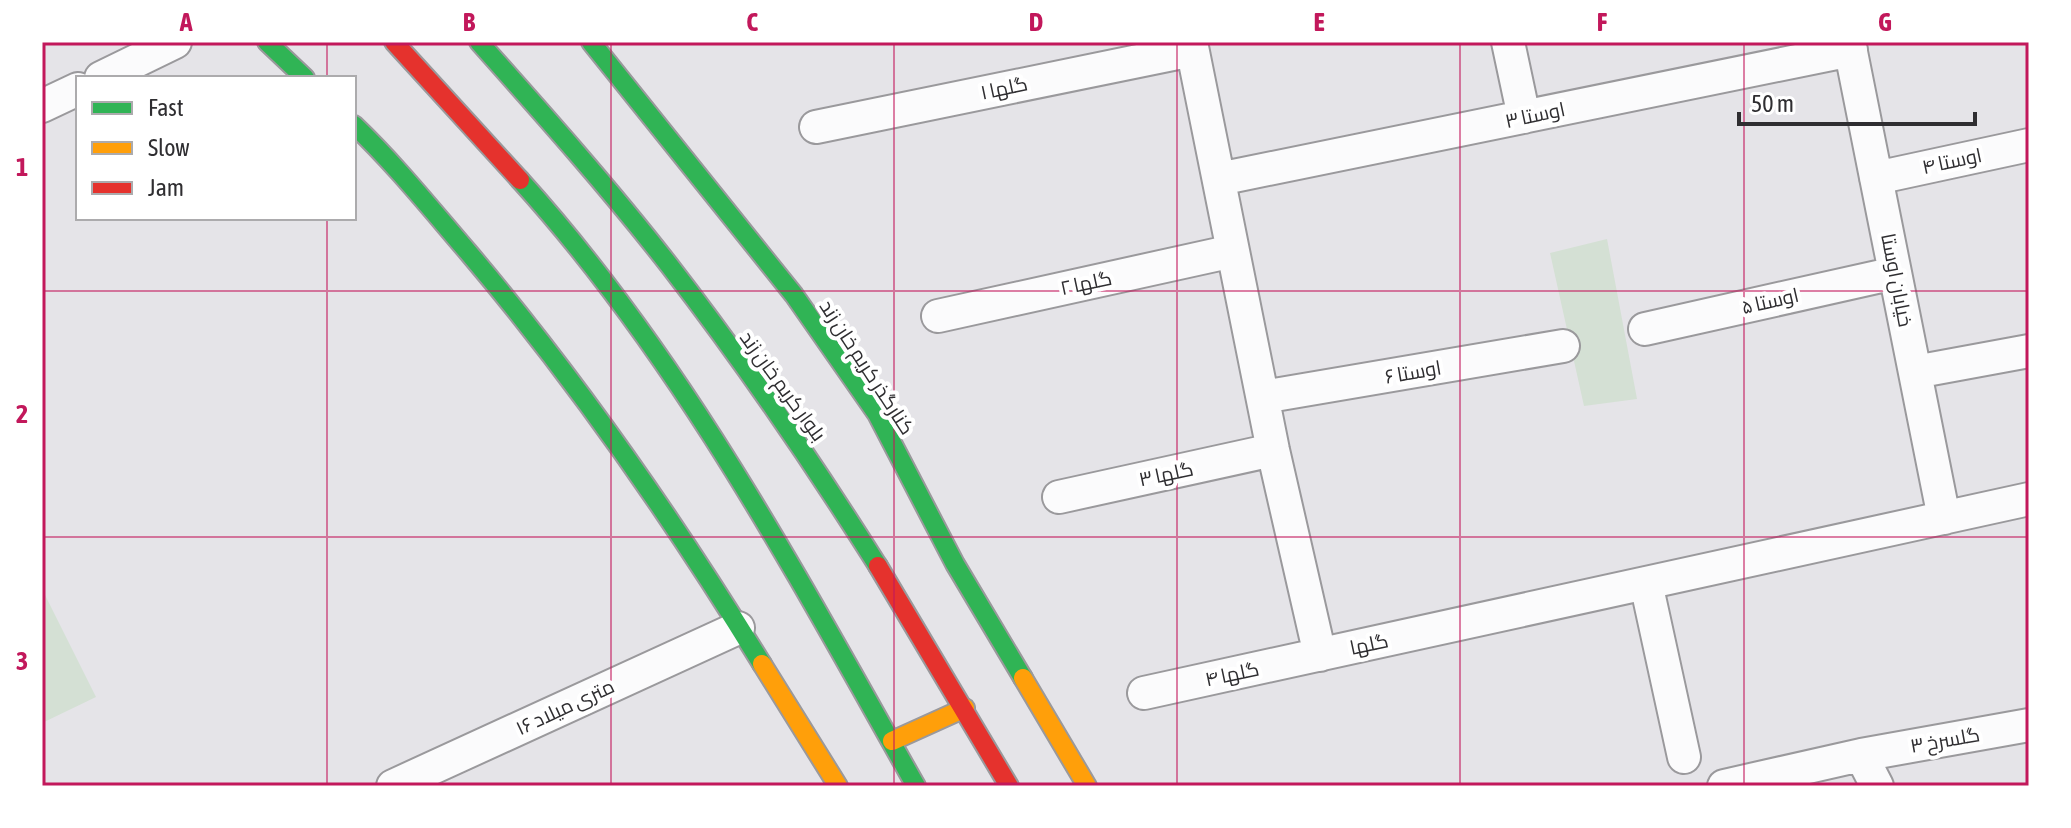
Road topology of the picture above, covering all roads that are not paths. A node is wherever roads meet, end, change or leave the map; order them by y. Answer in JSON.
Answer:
{"nodes":[{"id":1,"x":175,"y":42,"type":"edge"},
{"id":2,"x":267,"y":42,"type":"edge"},
{"id":3,"x":394,"y":42,"type":"edge"},
{"id":4,"x":479,"y":42,"type":"edge"},
{"id":5,"x":591,"y":42,"type":"edge"},
{"id":6,"x":1508,"y":42,"type":"edge"},
{"id":7,"x":1192,"y":46,"type":"edge"},
{"id":8,"x":1850,"y":46,"type":"edge"},
{"id":9,"x":105,"y":76,"type":"edge"},
{"id":10,"x":303,"y":76,"type":"edge"},
{"id":11,"x":76,"y":90,"type":"edge"},
{"id":12,"x":42,"y":106,"type":"edge"},
{"id":13,"x":1524,"y":117,"type":"junction"},
{"id":14,"x":356,"y":127,"type":"edge"},
{"id":15,"x":816,"y":127,"type":"dead end"},
{"id":16,"x":2029,"y":145,"type":"edge"},
{"id":17,"x":1876,"y":178,"type":"junction"},
{"id":18,"x":1219,"y":179,"type":"junction"},
{"id":19,"x":1233,"y":251,"type":"junction"},
{"id":20,"x":1895,"y":273,"type":"junction"},
{"id":21,"x":938,"y":316,"type":"dead end"},
{"id":22,"x":1645,"y":329,"type":"dead end"},
{"id":23,"x":1563,"y":346,"type":"dead end"},
{"id":24,"x":2029,"y":351,"type":"edge"},
{"id":25,"x":1915,"y":372,"type":"junction"},
{"id":26,"x":1263,"y":397,"type":"junction"},
{"id":27,"x":1273,"y":450,"type":"junction"},
{"id":28,"x":1059,"y":497,"type":"dead end"},
{"id":29,"x":2029,"y":499,"type":"edge"},
{"id":30,"x":1944,"y":518,"type":"junction"},
{"id":31,"x":1646,"y":583,"type":"junction"},
{"id":32,"x":738,"y":628,"type":"junction"},
{"id":33,"x":1320,"y":655,"type":"junction"},
{"id":34,"x":1144,"y":693,"type":"dead end"},
{"id":35,"x":965,"y":708,"type":"junction"},
{"id":36,"x":2029,"y":725,"type":"edge"},
{"id":37,"x":892,"y":741,"type":"junction"},
{"id":38,"x":1861,"y":755,"type":"junction"},
{"id":39,"x":1684,"y":757,"type":"dead end"},
{"id":40,"x":393,"y":786,"type":"edge"},
{"id":41,"x":838,"y":786,"type":"edge"},
{"id":42,"x":916,"y":786,"type":"edge"},
{"id":43,"x":1009,"y":786,"type":"edge"},
{"id":44,"x":1087,"y":786,"type":"edge"},
{"id":45,"x":1724,"y":786,"type":"edge"},
{"id":46,"x":1877,"y":786,"type":"edge"}],
"edges":[{"from":1,"to":9,"type":"street"},
{"from":2,"to":10,"type":"main road"},
{"from":3,"to":37,"type":"main road"},
{"from":4,"to":35,"type":"main road","name":"بلوار کریم خان زند"},
{"from":5,"to":44,"type":"main road","name":"کنارگذر کریم خان زند"},
{"from":6,"to":13,"type":"street"},
{"from":7,"to":15,"type":"street","name":"گلها ۱"},
{"from":7,"to":18,"type":"street"},
{"from":8,"to":13,"type":"street","name":"اوستا ۳"},
{"from":8,"to":17,"type":"street","name":"خیابان اوستا"},
{"from":11,"to":12,"type":"street"},
{"from":13,"to":18,"type":"street","name":"اوستا ۳"},
{"from":14,"to":32,"type":"main road"},
{"from":16,"to":17,"type":"street","name":"اوستا ۴"},
{"from":17,"to":20,"type":"street","name":"خیابان اوستا"},
{"from":18,"to":19,"type":"street"},
{"from":19,"to":21,"type":"street","name":"گلها ۲"},
{"from":19,"to":26,"type":"street"},
{"from":20,"to":22,"type":"street","name":"اوستا ۵"},
{"from":20,"to":25,"type":"street","name":"خیابان اوستا"},
{"from":23,"to":26,"type":"street","name":"اوستا ۶"},
{"from":24,"to":25,"type":"street"},
{"from":25,"to":30,"type":"street","name":"خیابان اوستا"},
{"from":26,"to":27,"type":"street"},
{"from":27,"to":28,"type":"street","name":"گلها ۳"},
{"from":27,"to":33,"type":"street"},
{"from":29,"to":30,"type":"street","name":"گلها"},
{"from":30,"to":31,"type":"street","name":"گلها"},
{"from":31,"to":33,"type":"street","name":"گلها"},
{"from":31,"to":39,"type":"street"},
{"from":32,"to":40,"type":"street","name":"۱۶ متری میلاد"},
{"from":32,"to":41,"type":"main road"},
{"from":33,"to":34,"type":"street","name":"گلها ۴"},
{"from":35,"to":37,"type":"main road"},
{"from":35,"to":43,"type":"main road","name":"بلوار کریم خان زند"},
{"from":36,"to":38,"type":"street","name":"گلسرخ ۳"},
{"from":37,"to":42,"type":"main road"},
{"from":38,"to":45,"type":"street","name":"گلسرخ ۳"},
{"from":38,"to":46,"type":"street"}]}
